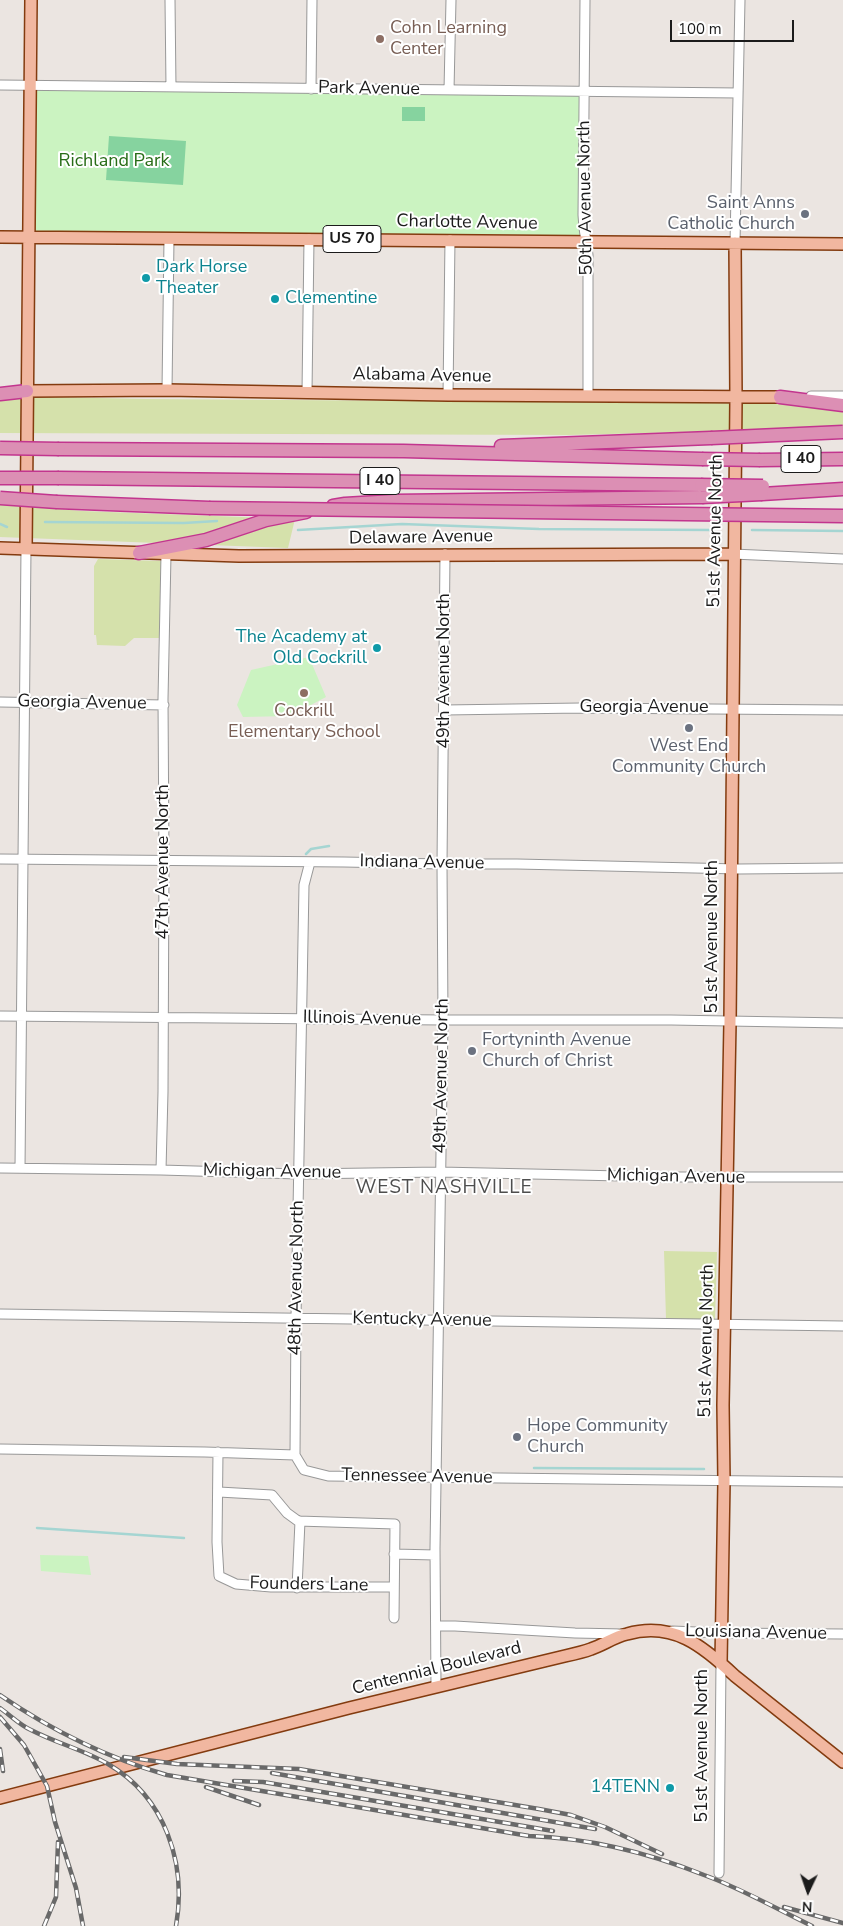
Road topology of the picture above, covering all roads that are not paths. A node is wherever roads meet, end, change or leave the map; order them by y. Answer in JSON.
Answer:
{"nodes":[{"id":1,"x":31,"y":0,"type":"edge"},
{"id":2,"x":170,"y":0,"type":"edge"},
{"id":3,"x":312,"y":0,"type":"edge"},
{"id":4,"x":451,"y":0,"type":"edge"},
{"id":5,"x":585,"y":0,"type":"edge"},
{"id":6,"x":740,"y":0,"type":"edge"},
{"id":7,"x":0,"y":85,"type":"edge"},
{"id":8,"x":31,"y":85,"type":"junction"},
{"id":9,"x":170,"y":87,"type":"junction"},
{"id":10,"x":311,"y":88,"type":"junction"},
{"id":11,"x":450,"y":90,"type":"junction"},
{"id":12,"x":584,"y":91,"type":"junction"},
{"id":13,"x":738,"y":93,"type":"junction"},
{"id":14,"x":0,"y":237,"type":"edge"},
{"id":15,"x":28,"y":238,"type":"junction"},
{"id":16,"x":169,"y":239,"type":"junction"},
{"id":17,"x":308,"y":239,"type":"junction"},
{"id":18,"x":450,"y":240,"type":"junction"},
{"id":19,"x":586,"y":242,"type":"junction"},
{"id":20,"x":735,"y":243,"type":"junction"},
{"id":21,"x":843,"y":244,"type":"edge"},
{"id":22,"x":0,"y":388,"type":"edge"},
{"id":23,"x":167,"y":390,"type":"junction"},
{"id":24,"x":27,"y":391,"type":"junction"},
{"id":25,"x":307,"y":392,"type":"junction"},
{"id":26,"x":0,"y":394,"type":"edge"},
{"id":27,"x":448,"y":395,"type":"junction"},
{"id":28,"x":588,"y":395,"type":"junction"},
{"id":29,"x":843,"y":396,"type":"edge"},
{"id":30,"x":780,"y":397,"type":"junction"},
{"id":31,"x":736,"y":398,"type":"junction"},
{"id":32,"x":843,"y":405,"type":"edge"},
{"id":33,"x":843,"y":432,"type":"edge"},
{"id":34,"x":0,"y":448,"type":"edge"},
{"id":35,"x":404,"y":451,"type":"junction"},
{"id":36,"x":843,"y":459,"type":"edge"},
{"id":37,"x":0,"y":478,"type":"edge"},
{"id":38,"x":843,"y":488,"type":"edge"},
{"id":39,"x":702,"y":491,"type":"junction"},
{"id":40,"x":0,"y":498,"type":"edge"},
{"id":41,"x":843,"y":516,"type":"edge"},
{"id":42,"x":0,"y":548,"type":"edge"},
{"id":43,"x":26,"y":549,"type":"junction"},
{"id":44,"x":139,"y":554,"type":"junction"},
{"id":45,"x":445,"y":554,"type":"junction"},
{"id":46,"x":733,"y":554,"type":"junction"},
{"id":47,"x":166,"y":555,"type":"junction"},
{"id":48,"x":843,"y":559,"type":"edge"},
{"id":49,"x":0,"y":702,"type":"edge"},
{"id":50,"x":25,"y":702,"type":"junction"},
{"id":51,"x":164,"y":705,"type":"junction"},
{"id":52,"x":732,"y":709,"type":"junction"},
{"id":53,"x":445,"y":710,"type":"junction"},
{"id":54,"x":843,"y":710,"type":"edge"},
{"id":55,"x":0,"y":859,"type":"edge"},
{"id":56,"x":23,"y":859,"type":"junction"},
{"id":57,"x":164,"y":860,"type":"junction"},
{"id":58,"x":310,"y":862,"type":"junction"},
{"id":59,"x":442,"y":864,"type":"junction"},
{"id":60,"x":731,"y":868,"type":"junction"},
{"id":61,"x":843,"y":868,"type":"edge"},
{"id":62,"x":0,"y":1016,"type":"edge"},
{"id":63,"x":22,"y":1016,"type":"junction"},
{"id":64,"x":163,"y":1017,"type":"junction"},
{"id":65,"x":302,"y":1018,"type":"junction"},
{"id":66,"x":443,"y":1020,"type":"junction"},
{"id":67,"x":730,"y":1022,"type":"junction"},
{"id":68,"x":843,"y":1023,"type":"edge"},
{"id":69,"x":0,"y":1168,"type":"edge"},
{"id":70,"x":20,"y":1168,"type":"junction"},
{"id":71,"x":161,"y":1170,"type":"junction"},
{"id":72,"x":440,"y":1172,"type":"junction"},
{"id":73,"x":299,"y":1174,"type":"junction"},
{"id":74,"x":843,"y":1177,"type":"edge"},
{"id":75,"x":726,"y":1178,"type":"junction"},
{"id":76,"x":0,"y":1314,"type":"edge"},
{"id":77,"x":296,"y":1318,"type":"junction"},
{"id":78,"x":438,"y":1320,"type":"junction"},
{"id":79,"x":725,"y":1325,"type":"junction"},
{"id":80,"x":843,"y":1326,"type":"edge"},
{"id":81,"x":0,"y":1449,"type":"edge"},
{"id":82,"x":218,"y":1452,"type":"junction"},
{"id":83,"x":295,"y":1455,"type":"junction"},
{"id":84,"x":437,"y":1477,"type":"junction"},
{"id":85,"x":724,"y":1481,"type":"junction"},
{"id":86,"x":843,"y":1482,"type":"edge"},
{"id":87,"x":219,"y":1492,"type":"junction"},
{"id":88,"x":300,"y":1521,"type":"junction"},
{"id":89,"x":394,"y":1554,"type":"junction"},
{"id":90,"x":435,"y":1556,"type":"junction"},
{"id":91,"x":394,"y":1587,"type":"junction"},
{"id":92,"x":297,"y":1588,"type":"junction"},
{"id":93,"x":394,"y":1618,"type":"dead end"},
{"id":94,"x":436,"y":1626,"type":"junction"},
{"id":95,"x":669,"y":1631,"type":"junction"},
{"id":96,"x":722,"y":1633,"type":"junction"},
{"id":97,"x":625,"y":1634,"type":"junction"},
{"id":98,"x":843,"y":1634,"type":"edge"},
{"id":99,"x":721,"y":1663,"type":"junction"},
{"id":100,"x":436,"y":1687,"type":"junction"},
{"id":101,"x":843,"y":1762,"type":"edge"},
{"id":102,"x":0,"y":1798,"type":"edge"},
{"id":103,"x":719,"y":1873,"type":"dead end"}],
"edges":[{"from":1,"to":8,"type":"main road"},
{"from":2,"to":9,"type":"street"},
{"from":3,"to":10,"type":"street"},
{"from":4,"to":11,"type":"street"},
{"from":5,"to":12,"type":"street","name":"50th Avenue North"},
{"from":6,"to":13,"type":"street","name":"51st Avenue North"},
{"from":7,"to":8,"type":"street","name":"Park Avenue"},
{"from":8,"to":9,"type":"street","name":"Park Avenue"},
{"from":8,"to":15,"type":"main road"},
{"from":9,"to":10,"type":"street","name":"Park Avenue"},
{"from":10,"to":11,"type":"street","name":"Park Avenue"},
{"from":11,"to":12,"type":"street","name":"Park Avenue"},
{"from":12,"to":13,"type":"street","name":"Park Avenue"},
{"from":12,"to":19,"type":"street","name":"50th Avenue North"},
{"from":13,"to":20,"type":"street","name":"51st Avenue North"},
{"from":14,"to":15,"type":"main road","name":"Charlotte Avenue","number":"US 70"},
{"from":15,"to":16,"type":"main road","name":"Charlotte Avenue","number":"US 70"},
{"from":15,"to":24,"type":"main road"},
{"from":16,"to":17,"type":"main road","name":"Charlotte Avenue","number":"US 70"},
{"from":16,"to":23,"type":"street"},
{"from":17,"to":18,"type":"main road","name":"Charlotte Avenue","number":"US 70"},
{"from":17,"to":25,"type":"street"},
{"from":18,"to":19,"type":"main road","name":"Charlotte Avenue","number":"US 70"},
{"from":18,"to":27,"type":"street"},
{"from":19,"to":20,"type":"main road","name":"Charlotte Avenue","number":"US 70"},
{"from":19,"to":28,"type":"street","name":"50th Avenue North"},
{"from":20,"to":21,"type":"main road","name":"Charlotte Avenue","number":"US 70"},
{"from":20,"to":31,"type":"main road","name":"51st Avenue North"},
{"from":22,"to":24,"type":"street","name":"Alabama Avenue"},
{"from":23,"to":24,"type":"main road","name":"Alabama Avenue"},
{"from":23,"to":25,"type":"main road","name":"Alabama Avenue"},
{"from":24,"to":26,"type":"highway"},
{"from":24,"to":43,"type":"main road"},
{"from":25,"to":27,"type":"main road","name":"Alabama Avenue"},
{"from":27,"to":28,"type":"main road","name":"Alabama Avenue"},
{"from":28,"to":31,"type":"main road","name":"Alabama Avenue"},
{"from":29,"to":30,"type":"street","name":"Alabama Avenue"},
{"from":30,"to":31,"type":"main road","name":"Alabama Avenue"},
{"from":30,"to":32,"type":"highway"},
{"from":31,"to":46,"type":"main road","name":"51st Avenue North"},
{"from":33,"to":35,"type":"highway","bridge":true},
{"from":34,"to":35,"type":"highway","number":"I 40","bridge":true},
{"from":35,"to":36,"type":"highway","number":"I 40","bridge":true},
{"from":37,"to":39,"type":"highway","number":"I 40","bridge":true},
{"from":38,"to":39,"type":"highway","number":"I 40","bridge":true},
{"from":39,"to":44,"type":"highway"},
{"from":40,"to":41,"type":"highway","bridge":true},
{"from":42,"to":43,"type":"main road","name":"Delaware Avenue"},
{"from":43,"to":44,"type":"main road","name":"Delaware Avenue"},
{"from":43,"to":50,"type":"street"},
{"from":44,"to":47,"type":"main road","name":"Delaware Avenue"},
{"from":45,"to":46,"type":"main road","name":"Delaware Avenue"},
{"from":45,"to":47,"type":"main road","name":"Delaware Avenue"},
{"from":45,"to":53,"type":"street","name":"49th Avenue North"},
{"from":46,"to":48,"type":"street","name":"Delaware Avenue"},
{"from":46,"to":52,"type":"main road","name":"51st Avenue North"},
{"from":47,"to":51,"type":"street","name":"47th Avenue North"},
{"from":49,"to":50,"type":"street","name":"Georgia Avenue"},
{"from":50,"to":51,"type":"street","name":"Georgia Avenue"},
{"from":50,"to":56,"type":"street"},
{"from":51,"to":57,"type":"street","name":"47th Avenue North"},
{"from":52,"to":53,"type":"street","name":"Georgia Avenue"},
{"from":52,"to":54,"type":"street","name":"Georgia Avenue"},
{"from":52,"to":60,"type":"main road","name":"51st Avenue North"},
{"from":53,"to":59,"type":"street","name":"49th Avenue North"},
{"from":55,"to":56,"type":"street","name":"Indiana Avenue"},
{"from":56,"to":57,"type":"street","name":"Indiana Avenue"},
{"from":56,"to":63,"type":"street"},
{"from":57,"to":58,"type":"street","name":"Indiana Avenue"},
{"from":57,"to":64,"type":"street","name":"47th Avenue North"},
{"from":58,"to":59,"type":"street","name":"Indiana Avenue"},
{"from":58,"to":65,"type":"street","name":"48th Avenue North"},
{"from":59,"to":60,"type":"street","name":"Indiana Avenue"},
{"from":59,"to":66,"type":"street","name":"49th Avenue North"},
{"from":60,"to":61,"type":"street","name":"Indiana Avenue"},
{"from":60,"to":67,"type":"main road","name":"51st Avenue North"},
{"from":62,"to":63,"type":"street","name":"Illinois Avenue"},
{"from":63,"to":64,"type":"street","name":"Illinois Avenue"},
{"from":63,"to":70,"type":"street"},
{"from":64,"to":65,"type":"street","name":"Illinois Avenue"},
{"from":64,"to":71,"type":"street","name":"47th Avenue North"},
{"from":65,"to":66,"type":"street","name":"Illinois Avenue"},
{"from":65,"to":73,"type":"street","name":"48th Avenue North"},
{"from":66,"to":67,"type":"street","name":"Illinois Avenue"},
{"from":66,"to":72,"type":"street","name":"49th Avenue North"},
{"from":67,"to":68,"type":"street","name":"Illinois Avenue"},
{"from":67,"to":75,"type":"main road","name":"51st Avenue North"},
{"from":69,"to":70,"type":"street","name":"Michigan Avenue"},
{"from":70,"to":71,"type":"street","name":"Michigan Avenue"},
{"from":71,"to":73,"type":"street","name":"Michigan Avenue"},
{"from":72,"to":73,"type":"street","name":"Michigan Avenue"},
{"from":72,"to":75,"type":"street","name":"Michigan Avenue"},
{"from":72,"to":78,"type":"street","name":"49th Avenue North"},
{"from":73,"to":77,"type":"street","name":"48th Avenue North"},
{"from":74,"to":75,"type":"street","name":"Michigan Avenue"},
{"from":75,"to":79,"type":"main road","name":"51st Avenue North"},
{"from":76,"to":77,"type":"street","name":"Kentucky Avenue"},
{"from":77,"to":78,"type":"street","name":"Kentucky Avenue"},
{"from":77,"to":83,"type":"street","name":"48th Avenue North"},
{"from":78,"to":79,"type":"street","name":"Kentucky Avenue"},
{"from":78,"to":84,"type":"street","name":"49th Avenue North"},
{"from":79,"to":80,"type":"street","name":"Kentucky Avenue"},
{"from":79,"to":85,"type":"main road","name":"51st Avenue North"},
{"from":81,"to":82,"type":"street"},
{"from":82,"to":83,"type":"street"},
{"from":82,"to":87,"type":"street","name":"Founders Lane"},
{"from":83,"to":84,"type":"street","name":"Tennessee Avenue"},
{"from":84,"to":85,"type":"street","name":"Tennessee Avenue"},
{"from":84,"to":90,"type":"street","name":"49th Avenue North"},
{"from":85,"to":86,"type":"street","name":"Tennessee Avenue"},
{"from":85,"to":96,"type":"main road","name":"51st Avenue North"},
{"from":87,"to":88,"type":"street"},
{"from":87,"to":92,"type":"street","name":"Founders Lane"},
{"from":88,"to":89,"type":"street","name":"Founders Lane"},
{"from":88,"to":92,"type":"street"},
{"from":89,"to":90,"type":"street"},
{"from":89,"to":91,"type":"street","name":"Founders Lane"},
{"from":90,"to":94,"type":"street","name":"49th Avenue North"},
{"from":91,"to":92,"type":"street","name":"Founders Lane"},
{"from":91,"to":93,"type":"street","name":"Founders Lane"},
{"from":94,"to":97,"type":"street"},
{"from":94,"to":100,"type":"street","name":"49th Avenue North"},
{"from":95,"to":96,"type":"street","name":"Louisiana Avenue"},
{"from":95,"to":97,"type":"main road","name":"Centennial Boulevard"},
{"from":95,"to":99,"type":"main road","name":"Centennial Boulevard"},
{"from":96,"to":98,"type":"street","name":"Louisiana Avenue"},
{"from":96,"to":99,"type":"main road","name":"51st Avenue North"},
{"from":97,"to":100,"type":"main road","name":"Centennial Boulevard"},
{"from":99,"to":101,"type":"main road","name":"Centennial Boulevard"},
{"from":99,"to":103,"type":"street","name":"51st Avenue North"},
{"from":100,"to":102,"type":"main road","name":"Centennial Boulevard"}]}
